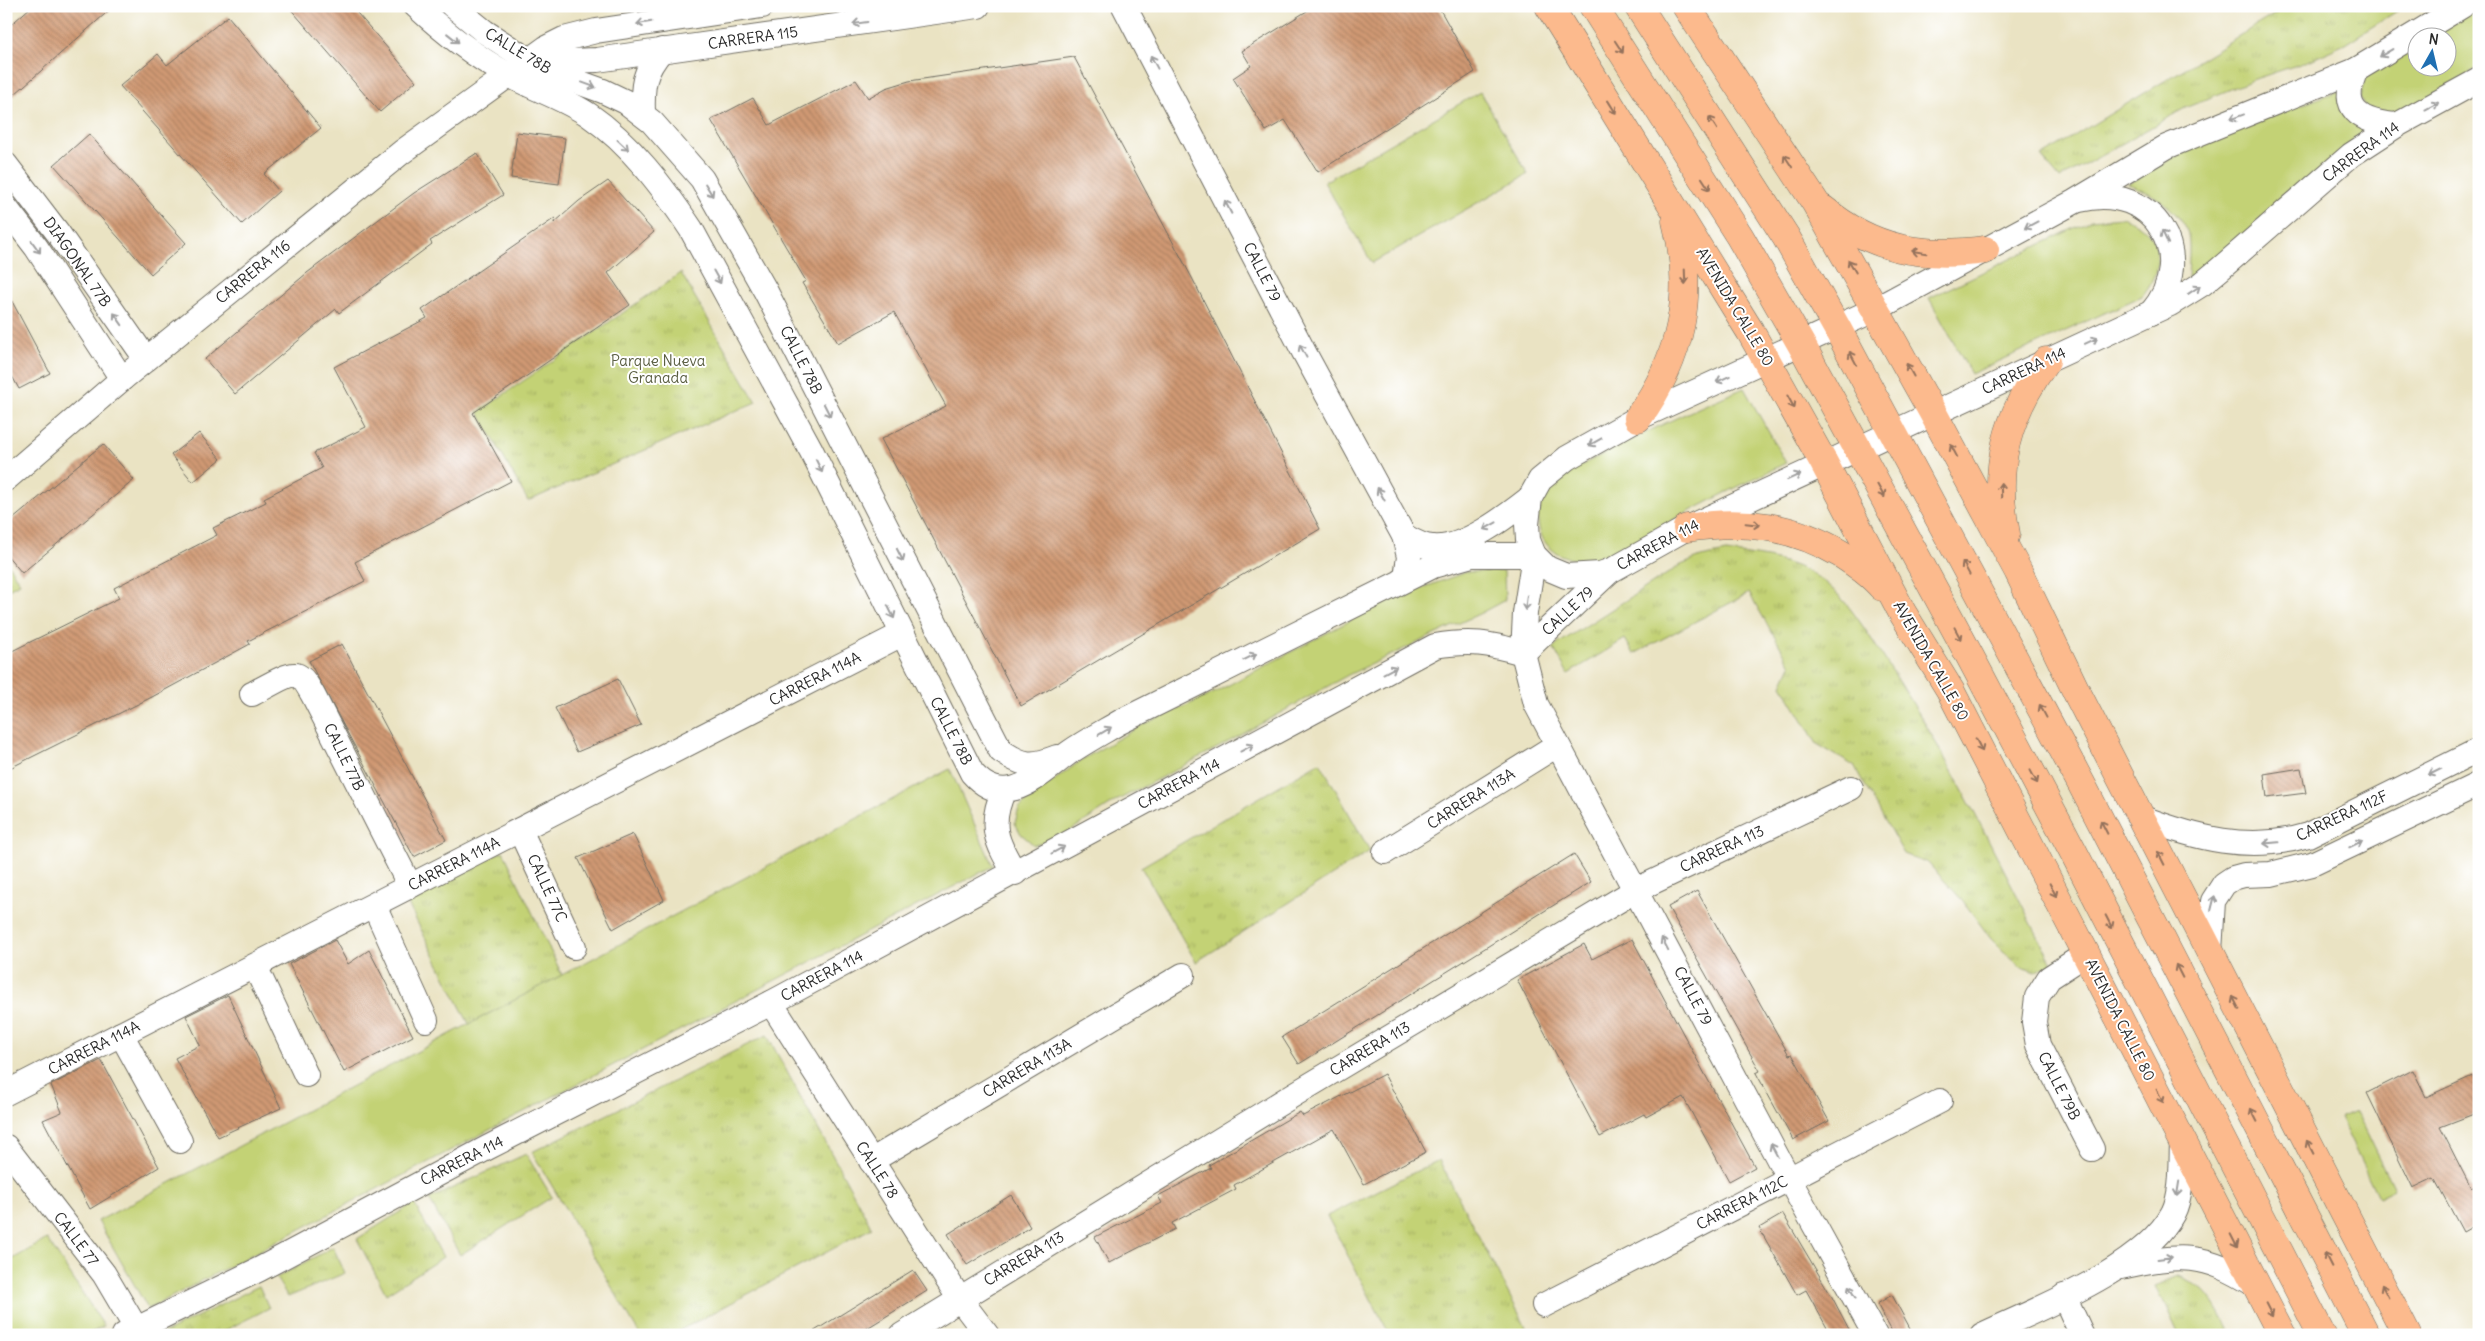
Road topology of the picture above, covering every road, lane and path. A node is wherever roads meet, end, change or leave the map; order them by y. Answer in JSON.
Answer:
{"nodes":[{"id":1,"x":416,"y":6,"type":"edge"},
{"id":2,"x":453,"y":6,"type":"edge"},
{"id":3,"x":762,"y":6,"type":"edge"},
{"id":4,"x":978,"y":6,"type":"edge"},
{"id":5,"x":1124,"y":6,"type":"edge"},
{"id":6,"x":1549,"y":6,"type":"edge"},
{"id":7,"x":1593,"y":6,"type":"edge"},
{"id":8,"x":1638,"y":6,"type":"edge"},
{"id":9,"x":1686,"y":6,"type":"edge"},
{"id":10,"x":2462,"y":6,"type":"edge"},
{"id":11,"x":2446,"y":12,"type":"edge"},
{"id":12,"x":662,"y":50,"type":"junction"},
{"id":13,"x":528,"y":60,"type":"junction"},
{"id":14,"x":2356,"y":70,"type":"junction"},
{"id":15,"x":508,"y":75,"type":"junction"},
{"id":16,"x":2477,"y":83,"type":"edge"},
{"id":17,"x":643,"y":114,"type":"junction"},
{"id":18,"x":2397,"y":125,"type":"junction"},
{"id":19,"x":6,"y":166,"type":"edge"},
{"id":20,"x":1659,"y":180,"type":"junction"},
{"id":21,"x":1815,"y":202,"type":"junction"},
{"id":22,"x":2074,"y":202,"type":"junction"},
{"id":23,"x":6,"y":208,"type":"edge"},
{"id":24,"x":1984,"y":250,"type":"junction"},
{"id":25,"x":1876,"y":309,"type":"junction"},
{"id":26,"x":2151,"y":313,"type":"junction"},
{"id":27,"x":1837,"y":328,"type":"junction"},
{"id":28,"x":1801,"y":344,"type":"junction"},
{"id":29,"x":146,"y":359,"type":"junction"},
{"id":30,"x":1767,"y":359,"type":"junction"},
{"id":31,"x":2046,"y":361,"type":"junction"},
{"id":32,"x":122,"y":378,"type":"junction"},
{"id":33,"x":1933,"y":413,"type":"junction"},
{"id":34,"x":1638,"y":418,"type":"junction"},
{"id":35,"x":1893,"y":431,"type":"junction"},
{"id":36,"x":1858,"y":448,"type":"junction"},
{"id":37,"x":1824,"y":464,"type":"junction"},
{"id":38,"x":6,"y":479,"type":"edge"},
{"id":39,"x":1530,"y":498,"type":"junction"},
{"id":40,"x":1687,"y":528,"type":"junction"},
{"id":41,"x":1404,"y":536,"type":"junction"},
{"id":42,"x":1534,"y":555,"type":"junction"},
{"id":43,"x":1612,"y":570,"type":"junction"},
{"id":44,"x":2018,"y":571,"type":"junction"},
{"id":45,"x":1406,"y":577,"type":"junction"},
{"id":46,"x":1902,"y":612,"type":"junction"},
{"id":47,"x":902,"y":634,"type":"junction"},
{"id":48,"x":1523,"y":653,"type":"junction"},
{"id":49,"x":252,"y":694,"type":"dead end"},
{"id":50,"x":1557,"y":745,"type":"junction"},
{"id":51,"x":2479,"y":750,"type":"edge"},
{"id":52,"x":1070,"y":752,"type":"junction"},
{"id":53,"x":2479,"y":784,"type":"edge"},
{"id":54,"x":1851,"y":788,"type":"dead end"},
{"id":55,"x":1004,"y":790,"type":"junction"},
{"id":56,"x":2140,"y":817,"type":"junction"},
{"id":57,"x":520,"y":830,"type":"junction"},
{"id":58,"x":1385,"y":852,"type":"dead end"},
{"id":59,"x":1015,"y":873,"type":"junction"},
{"id":60,"x":410,"y":886,"type":"junction"},
{"id":61,"x":1636,"y":890,"type":"junction"},
{"id":62,"x":374,"y":905,"type":"junction"},
{"id":63,"x":574,"y":947,"type":"dead end"},
{"id":64,"x":2210,"y":952,"type":"junction"},
{"id":65,"x":2086,"y":954,"type":"junction"},
{"id":66,"x":255,"y":966,"type":"junction"},
{"id":67,"x":1183,"y":975,"type":"dead end"},
{"id":68,"x":771,"y":1003,"type":"junction"},
{"id":69,"x":426,"y":1020,"type":"dead end"},
{"id":70,"x":122,"y":1034,"type":"junction"},
{"id":71,"x":306,"y":1075,"type":"dead end"},
{"id":72,"x":6,"y":1093,"type":"edge"},
{"id":73,"x":1940,"y":1101,"type":"dead end"},
{"id":74,"x":180,"y":1141,"type":"dead end"},
{"id":75,"x":2182,"y":1141,"type":"junction"},
{"id":76,"x":6,"y":1147,"type":"edge"},
{"id":77,"x":2092,"y":1150,"type":"dead end"},
{"id":78,"x":871,"y":1161,"type":"junction"},
{"id":79,"x":1789,"y":1179,"type":"junction"},
{"id":80,"x":2117,"y":1268,"type":"junction"},
{"id":81,"x":2257,"y":1286,"type":"junction"},
{"id":82,"x":2064,"y":1296,"type":"junction"},
{"id":83,"x":959,"y":1298,"type":"junction"},
{"id":84,"x":1544,"y":1305,"type":"dead end"},
{"id":85,"x":133,"y":1333,"type":"edge"},
{"id":86,"x":902,"y":1335,"type":"edge"},
{"id":87,"x":987,"y":1335,"type":"edge"},
{"id":88,"x":1875,"y":1335,"type":"edge"},
{"id":89,"x":1982,"y":1335,"type":"edge"},
{"id":90,"x":2082,"y":1335,"type":"edge"},
{"id":91,"x":2282,"y":1335,"type":"edge"},
{"id":92,"x":2322,"y":1335,"type":"edge"},
{"id":93,"x":2366,"y":1335,"type":"edge"},
{"id":94,"x":2408,"y":1335,"type":"edge"}],
"edges":[{"from":1,"to":15,"type":"street","name":"CALLE 78B","one_way":true},
{"from":2,"to":13,"type":"street","name":"CALLE 78B"},
{"from":3,"to":13,"type":"street","name":"CARRERA 115","one_way":true},
{"from":4,"to":12,"type":"street","name":"CARRERA 115","one_way":true},
{"from":41,"to":5,"type":"street","name":"CALLE 79","one_way":true},
{"from":6,"to":20,"type":"highway","name":"AVENIDA CALLE 80","one_way":true},
{"from":7,"to":28,"type":"highway","one_way":true},
{"from":27,"to":8,"type":"highway","one_way":true},
{"from":21,"to":9,"type":"highway","one_way":true},
{"from":10,"to":11,"type":"street"},
{"from":11,"to":14,"type":"street","one_way":true},
{"from":12,"to":13,"type":"street","name":"CARRERA 115"},
{"from":12,"to":17,"type":"street"},
{"from":13,"to":15,"type":"street","name":"CARRERA 115"},
{"from":13,"to":17,"type":"street","name":"CALLE 78B","one_way":true},
{"from":14,"to":18,"type":"street"},
{"from":14,"to":22,"type":"street","one_way":true},
{"from":15,"to":29,"type":"street","name":"CARRERA 116"},
{"from":15,"to":47,"type":"street","name":"CALLE 78B","one_way":true},
{"from":18,"to":16,"type":"street","name":"CARRERA 114","one_way":true},
{"from":17,"to":52,"type":"street","name":"CALLE 78B","one_way":true},
{"from":26,"to":18,"type":"street","name":"CARRERA 114","one_way":true},
{"from":29,"to":19,"type":"street","name":"DIAGONAL 77B","one_way":true},
{"from":20,"to":30,"type":"highway","name":"AVENIDA CALLE 80"},
{"from":20,"to":34,"type":"highway","one_way":true},
{"from":24,"to":21,"type":"highway","one_way":true},
{"from":25,"to":21,"type":"highway","one_way":true},
{"from":22,"to":24,"type":"street","one_way":true},
{"from":26,"to":22,"type":"street","one_way":true},
{"from":23,"to":32,"type":"street","name":"DIAGONAL 77B","one_way":true},
{"from":24,"to":25,"type":"street"},
{"from":25,"to":27,"type":"street"},
{"from":33,"to":25,"type":"highway","one_way":true},
{"from":31,"to":26,"type":"street","name":"CARRERA 114","one_way":true},
{"from":27,"to":28,"type":"street"},
{"from":35,"to":27,"type":"highway","one_way":true},
{"from":28,"to":30,"type":"street"},
{"from":28,"to":36,"type":"highway"},
{"from":29,"to":32,"type":"street","name":"CARRERA 116"},
{"from":30,"to":34,"type":"street","one_way":true},
{"from":30,"to":37,"type":"highway","name":"AVENIDA CALLE 80","one_way":true},
{"from":31,"to":33,"type":"street","name":"CARRERA 114"},
{"from":44,"to":31,"type":"highway","one_way":true},
{"from":32,"to":38,"type":"street","name":"CARRERA 116"},
{"from":33,"to":35,"type":"street","name":"CARRERA 114"},
{"from":44,"to":33,"type":"highway","one_way":true},
{"from":34,"to":39,"type":"street","one_way":true},
{"from":35,"to":36,"type":"street","name":"CARRERA 114"},
{"from":93,"to":35,"type":"highway","one_way":true},
{"from":36,"to":37,"type":"street","name":"CARRERA 114"},
{"from":36,"to":92,"type":"highway","one_way":true},
{"from":40,"to":37,"type":"street","name":"CARRERA 114","one_way":true},
{"from":37,"to":46,"type":"highway","name":"AVENIDA CALLE 80"},
{"from":39,"to":41,"type":"street","one_way":true},
{"from":39,"to":42,"type":"street"},
{"from":40,"to":43,"type":"street","name":"CARRERA 114"},
{"from":40,"to":46,"type":"highway","one_way":true},
{"from":41,"to":45,"type":"street","name":"CALLE 79"},
{"from":42,"to":43,"type":"street","name":"CARRERA 114"},
{"from":42,"to":45,"type":"street"},
{"from":42,"to":48,"type":"street","name":"CALLE 79","one_way":true},
{"from":43,"to":48,"type":"street","name":"CALLE 79"},
{"from":44,"to":56,"type":"highway"},
{"from":52,"to":45,"type":"street","one_way":true},
{"from":46,"to":65,"type":"highway","name":"AVENIDA CALLE 80","one_way":true},
{"from":47,"to":55,"type":"street","name":"CALLE 78B"},
{"from":47,"to":57,"type":"street","name":"CARRERA 114A"},
{"from":48,"to":50,"type":"street","name":"CALLE 79"},
{"from":59,"to":48,"type":"street","name":"CARRERA 114","one_way":true},
{"from":49,"to":60,"type":"street","name":"CALLE 77B"},
{"from":50,"to":58,"type":"street","name":"CARRERA 113A"},
{"from":50,"to":61,"type":"street","name":"CALLE 79"},
{"from":51,"to":56,"type":"street","name":"CARRERA 112F","one_way":true},
{"from":52,"to":55,"type":"street"},
{"from":64,"to":53,"type":"street","name":"CARRERA 112F","one_way":true},
{"from":54,"to":61,"type":"street","name":"CARRERA 113"},
{"from":55,"to":59,"type":"street"},
{"from":64,"to":56,"type":"highway","one_way":true},
{"from":57,"to":60,"type":"street","name":"CARRERA 114A"},
{"from":57,"to":63,"type":"street","name":"CALLE 77C"},
{"from":59,"to":68,"type":"street","name":"CARRERA 114"},
{"from":60,"to":62,"type":"street","name":"CARRERA 114A"},
{"from":79,"to":61,"type":"street","name":"CALLE 79","one_way":true},
{"from":61,"to":83,"type":"street","name":"CARRERA 113"},
{"from":62,"to":66,"type":"street","name":"CARRERA 114A"},
{"from":62,"to":69,"type":"street"},
{"from":94,"to":64,"type":"highway","one_way":true},
{"from":65,"to":75,"type":"highway","name":"AVENIDA CALLE 80","one_way":true},
{"from":65,"to":77,"type":"street","name":"CALLE 79B"},
{"from":66,"to":70,"type":"street","name":"CARRERA 114A"},
{"from":66,"to":71,"type":"street"},
{"from":67,"to":78,"type":"street","name":"CARRERA 113A"},
{"from":68,"to":78,"type":"street","name":"CALLE 78"},
{"from":68,"to":85,"type":"street","name":"CARRERA 114"},
{"from":70,"to":72,"type":"street","name":"CARRERA 114A"},
{"from":70,"to":74,"type":"street"},
{"from":73,"to":79,"type":"street","name":"CARRERA 112C"},
{"from":75,"to":80,"type":"street","one_way":true},
{"from":75,"to":81,"type":"highway","name":"AVENIDA CALLE 80","one_way":true},
{"from":76,"to":85,"type":"street","name":"CALLE 77"},
{"from":78,"to":83,"type":"street","name":"CALLE 78"},
{"from":79,"to":84,"type":"street","name":"CARRERA 112C"},
{"from":88,"to":79,"type":"street","name":"CALLE 79","one_way":true},
{"from":80,"to":81,"type":"street","one_way":true},
{"from":80,"to":82,"type":"street"},
{"from":81,"to":91,"type":"highway","name":"AVENIDA CALLE 80","one_way":true},
{"from":82,"to":89,"type":"street"},
{"from":82,"to":90,"type":"street"},
{"from":83,"to":86,"type":"street","name":"CARRERA 113"},
{"from":83,"to":87,"type":"street","name":"CALLE 78"}]}
